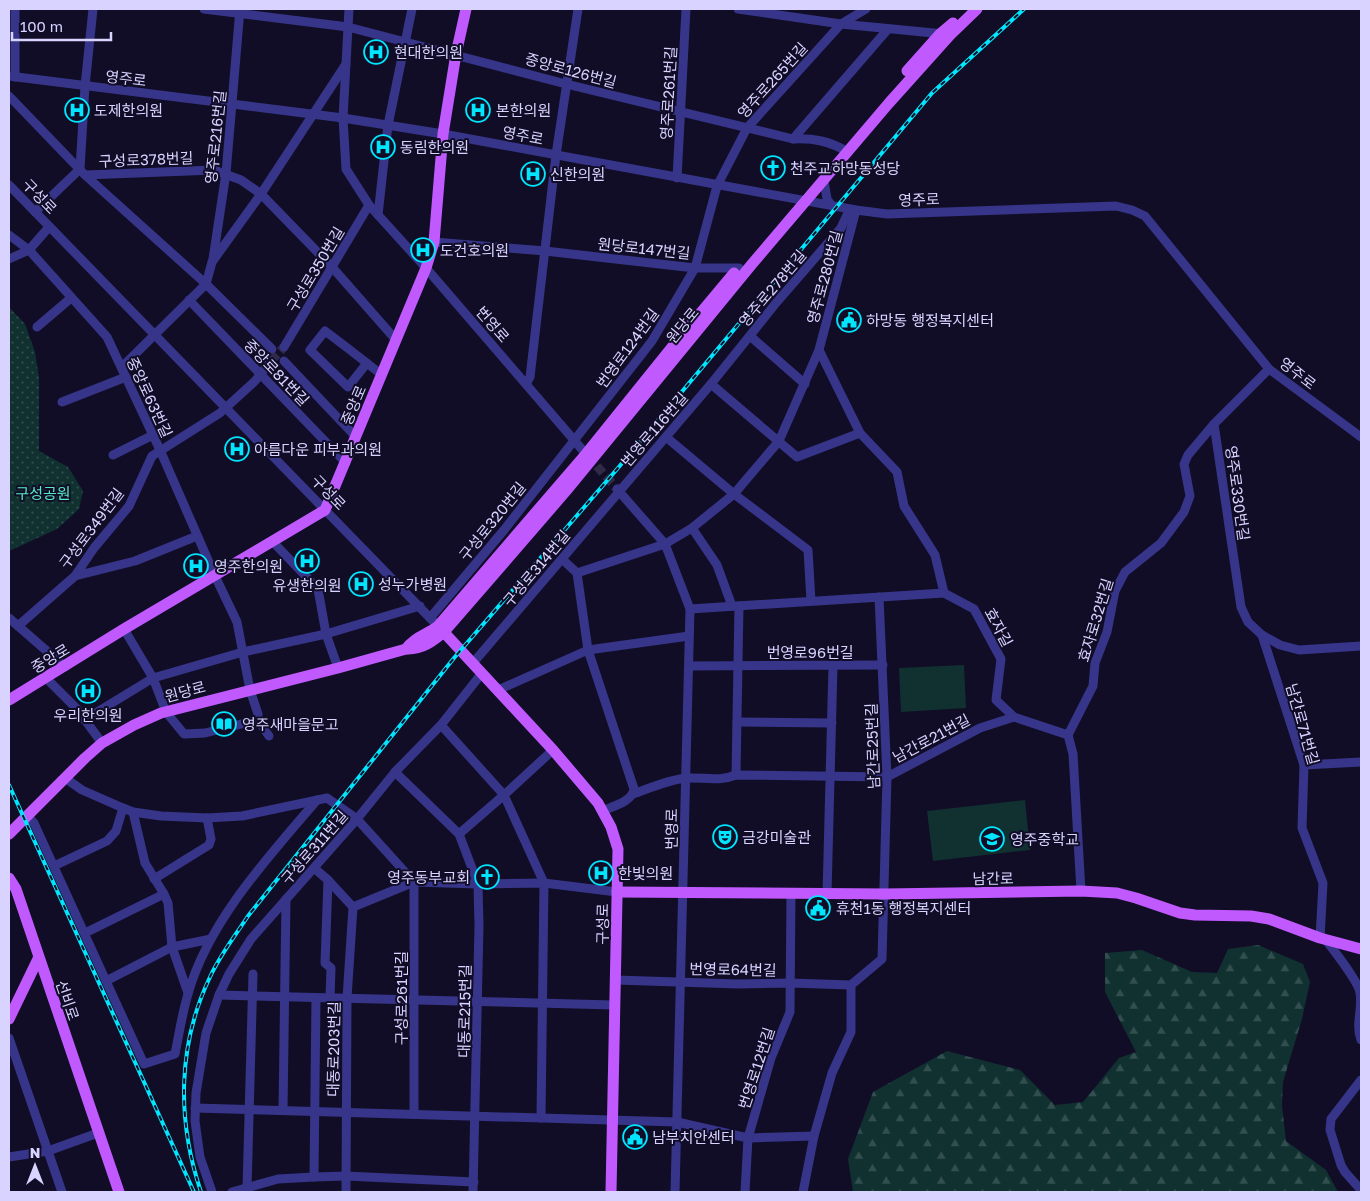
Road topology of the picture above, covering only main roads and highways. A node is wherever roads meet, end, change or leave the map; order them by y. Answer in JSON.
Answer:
{"nodes":[{"id":1,"x":466,"y":9,"type":"edge"},
{"id":2,"x":968,"y":9,"type":"edge"},
{"id":3,"x":977,"y":9,"type":"edge"},
{"id":4,"x":945,"y":34,"type":"junction"},
{"id":5,"x":844,"y":150,"type":"junction"},
{"id":6,"x":803,"y":200,"type":"junction"},
{"id":7,"x":438,"y":625,"type":"junction"},
{"id":8,"x":9,"y":700,"type":"edge"},
{"id":9,"x":9,"y":834,"type":"edge"},
{"id":10,"x":9,"y":878,"type":"edge"},
{"id":11,"x":618,"y":892,"type":"junction"},
{"id":12,"x":1361,"y":949,"type":"edge"},
{"id":13,"x":38,"y":959,"type":"junction"},
{"id":14,"x":9,"y":1019,"type":"edge"},
{"id":15,"x":119,"y":1192,"type":"edge"},
{"id":16,"x":611,"y":1192,"type":"edge"}],
"edges":[{"from":1,"to":8,"type":"main road","name":"중앙로"},
{"from":2,"to":4,"type":"main road","name":"원당로"},
{"from":3,"to":4,"type":"main road","name":"원당로"},
{"from":4,"to":5,"type":"main road","name":"원당로"},
{"from":5,"to":6,"type":"main road","name":"원당로"},
{"from":5,"to":6,"type":"main road","name":"원당로"},
{"from":6,"to":7,"type":"main road","name":"원당로"},
{"from":6,"to":7,"type":"main road","name":"원당로"},
{"from":7,"to":9,"type":"main road","name":"원당로"},
{"from":7,"to":11,"type":"main road","name":"구성로"},
{"from":10,"to":13,"type":"main road","name":"선비로"},
{"from":11,"to":12,"type":"main road","name":"남간로"},
{"from":11,"to":16,"type":"main road","name":"구성로"},
{"from":13,"to":14,"type":"main road"},
{"from":13,"to":15,"type":"main road","name":"선비로"}]}
